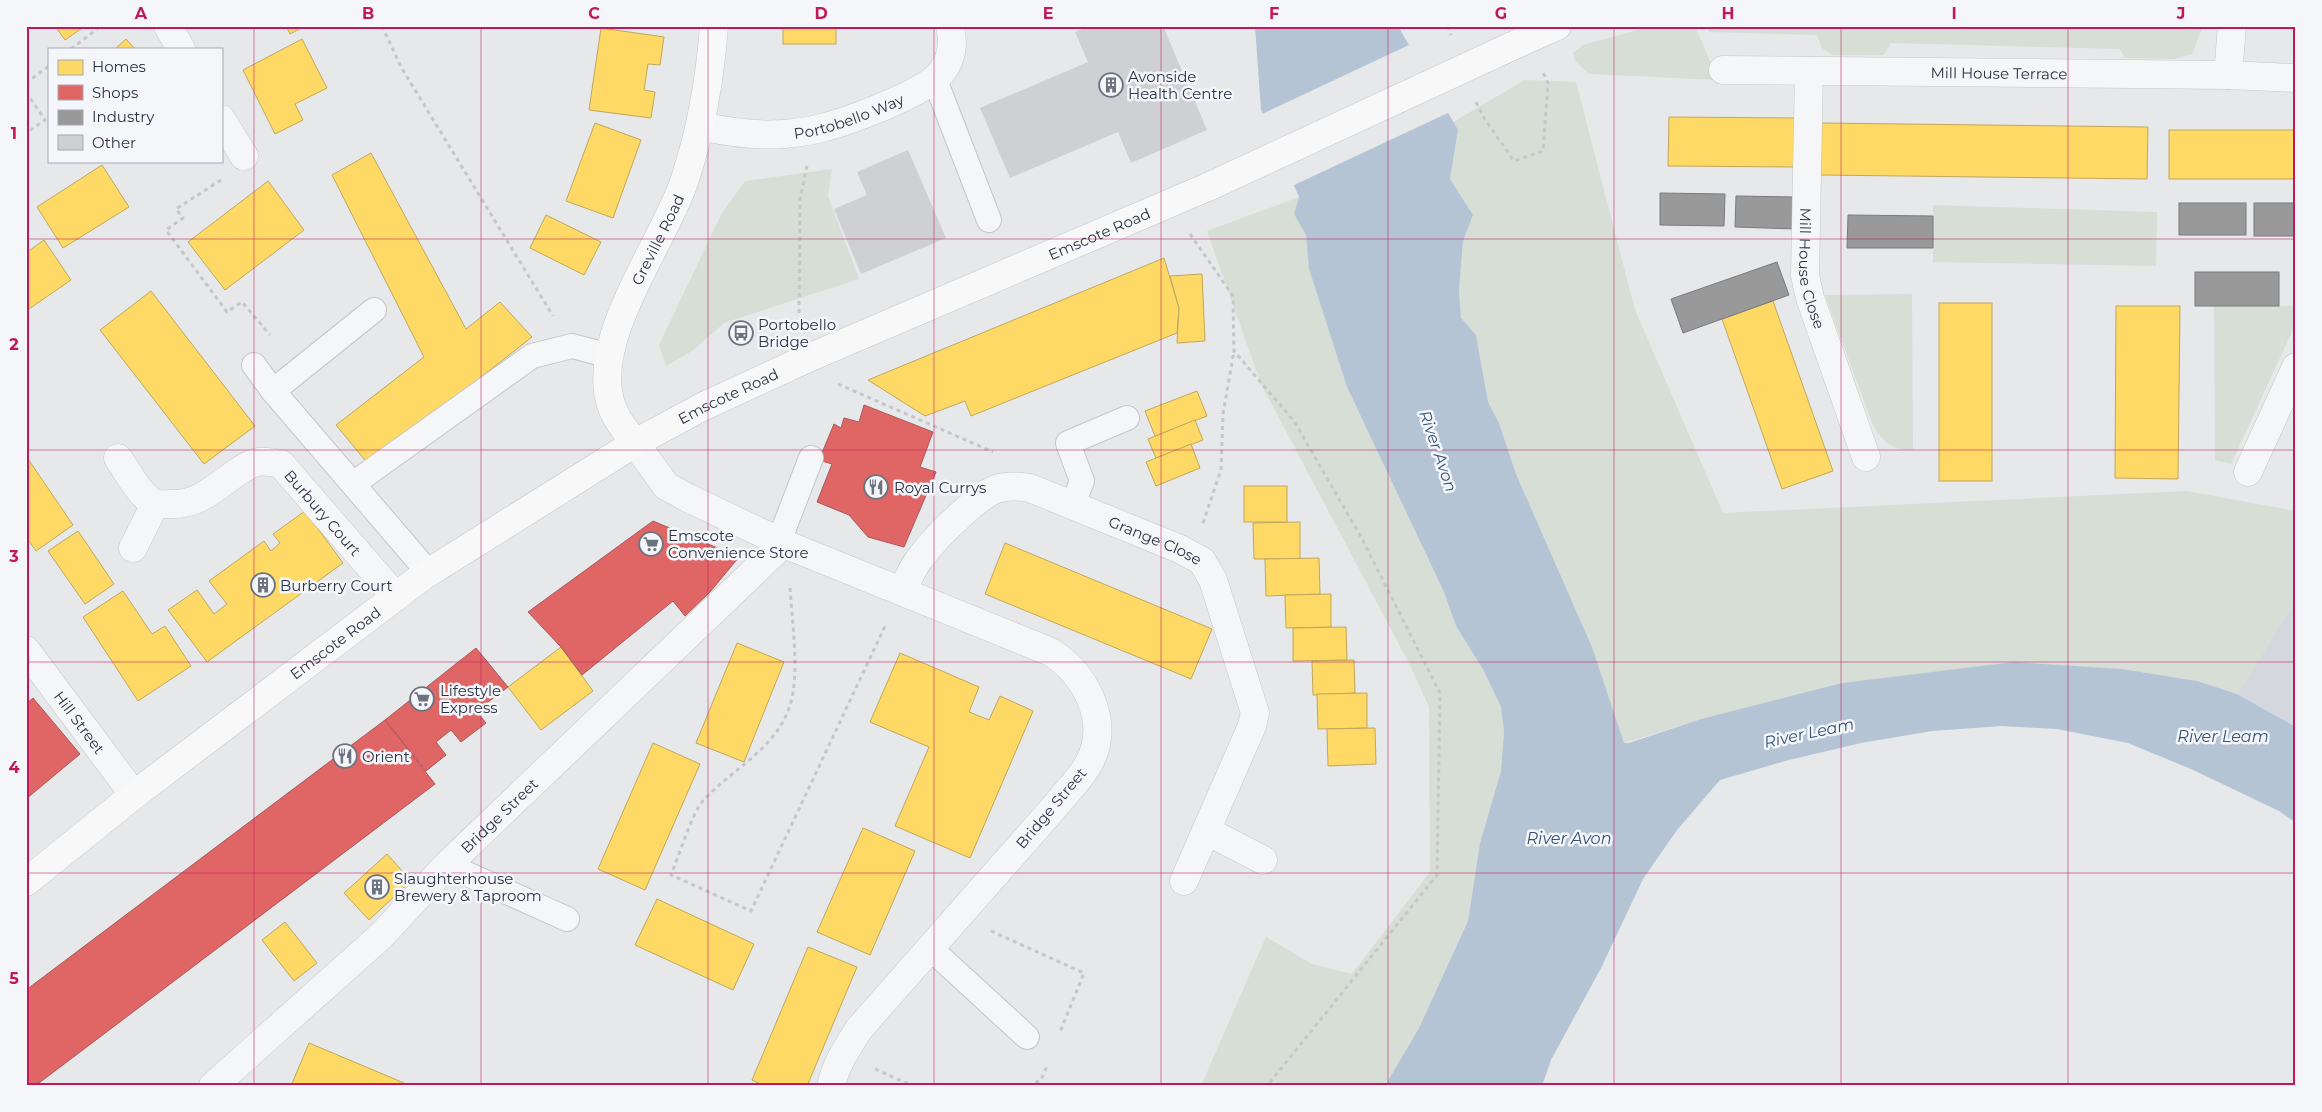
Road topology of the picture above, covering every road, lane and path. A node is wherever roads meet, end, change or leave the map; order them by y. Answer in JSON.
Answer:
{"nodes":[{"id":1,"x":101,"y":26,"type":"edge"},
{"id":2,"x":168,"y":26,"type":"edge"},
{"id":3,"x":382,"y":26,"type":"edge"},
{"id":4,"x":714,"y":26,"type":"edge"},
{"id":5,"x":950,"y":26,"type":"edge"},
{"id":6,"x":1448,"y":26,"type":"edge"},
{"id":7,"x":1557,"y":26,"type":"edge"},
{"id":8,"x":2232,"y":26,"type":"edge"},
{"id":9,"x":1453,"y":42,"type":"dead end"},
{"id":10,"x":72,"y":48,"type":"edge"},
{"id":11,"x":180,"y":48,"type":"edge"},
{"id":12,"x":1538,"y":63,"type":"dead end"},
{"id":13,"x":48,"y":67,"type":"edge"},
{"id":14,"x":1723,"y":70,"type":"dead end"},
{"id":15,"x":1810,"y":71,"type":"junction"},
{"id":16,"x":2228,"y":75,"type":"junction"},
{"id":17,"x":2296,"y":78,"type":"edge"},
{"id":18,"x":935,"y":80,"type":"junction"},
{"id":19,"x":26,"y":83,"type":"edge"},
{"id":20,"x":26,"y":92,"type":"edge"},
{"id":21,"x":1476,"y":100,"type":"dead end"},
{"id":22,"x":222,"y":122,"type":"edge"},
{"id":23,"x":700,"y":126,"type":"junction"},
{"id":24,"x":26,"y":133,"type":"edge"},
{"id":25,"x":809,"y":156,"type":"dead end"},
{"id":26,"x":236,"y":166,"type":"joint"},
{"id":27,"x":989,"y":220,"type":"dead end"},
{"id":28,"x":1189,"y":232,"type":"dead end"},
{"id":29,"x":374,"y":310,"type":"dead end"},
{"id":30,"x":800,"y":313,"type":"dead end"},
{"id":31,"x":556,"y":319,"type":"dead end"},
{"id":32,"x":265,"y":329,"type":"dead end"},
{"id":33,"x":1234,"y":351,"type":"junction"},
{"id":34,"x":610,"y":356,"type":"junction"},
{"id":35,"x":254,"y":365,"type":"dead end"},
{"id":36,"x":2296,"y":367,"type":"edge"},
{"id":37,"x":836,"y":383,"type":"dead end"},
{"id":38,"x":273,"y":391,"type":"junction"},
{"id":39,"x":1127,"y":418,"type":"dead end"},
{"id":40,"x":635,"y":443,"type":"junction"},
{"id":41,"x":998,"y":454,"type":"dead end"},
{"id":42,"x":1866,"y":457,"type":"dead end"},
{"id":43,"x":118,"y":458,"type":"dead end"},
{"id":44,"x":810,"y":458,"type":"dead end"},
{"id":45,"x":2248,"y":472,"type":"dead end"},
{"id":46,"x":353,"y":484,"type":"junction"},
{"id":47,"x":155,"y":504,"type":"junction"},
{"id":48,"x":1072,"y":506,"type":"junction"},
{"id":49,"x":783,"y":543,"type":"junction"},
{"id":50,"x":133,"y":548,"type":"dead end"},
{"id":51,"x":1192,"y":554,"type":"junction"},
{"id":52,"x":429,"y":573,"type":"junction"},
{"id":53,"x":902,"y":591,"type":"junction"},
{"id":54,"x":396,"y":597,"type":"junction"},
{"id":55,"x":26,"y":650,"type":"edge"},
{"id":56,"x":134,"y":795,"type":"junction"},
{"id":57,"x":1207,"y":831,"type":"junction"},
{"id":58,"x":1263,"y":860,"type":"dead end"},
{"id":59,"x":446,"y":865,"type":"junction"},
{"id":60,"x":1184,"y":881,"type":"dead end"},
{"id":61,"x":26,"y":882,"type":"edge"},
{"id":62,"x":567,"y":920,"type":"dead end"},
{"id":63,"x":986,"y":929,"type":"dead end"},
{"id":64,"x":930,"y":948,"type":"junction"},
{"id":65,"x":1059,"y":1036,"type":"dead end"},
{"id":66,"x":1027,"y":1037,"type":"dead end"},
{"id":67,"x":1048,"y":1062,"type":"dead end"},
{"id":68,"x":875,"y":1069,"type":"dead end"},
{"id":69,"x":213,"y":1086,"type":"edge"},
{"id":70,"x":830,"y":1086,"type":"edge"},
{"id":71,"x":913,"y":1086,"type":"edge"},
{"id":72,"x":1028,"y":1086,"type":"edge"},
{"id":73,"x":1267,"y":1086,"type":"edge"}],
"edges":[{"from":1,"to":10,"type":"path"},
{"from":2,"to":11,"type":"street"},
{"from":3,"to":31,"type":"path"},
{"from":4,"to":23,"type":"main road","name":"Greville Road"},
{"from":5,"to":18,"type":"street","name":"Portobello Way"},
{"from":6,"to":9,"type":"path"},
{"from":7,"to":40,"type":"main road","name":"Emscote Road","bridge":true},
{"from":8,"to":16,"type":"street"},
{"from":12,"to":21,"type":"path"},
{"from":13,"to":19,"type":"path"},
{"from":14,"to":15,"type":"street","name":"Mill House Terrace"},
{"from":15,"to":16,"type":"street","name":"Mill House Terrace"},
{"from":15,"to":42,"type":"street","name":"Mill House Close"},
{"from":16,"to":17,"type":"street","name":"Mill House Terrace"},
{"from":18,"to":23,"type":"street","name":"Portobello Way"},
{"from":18,"to":27,"type":"lane"},
{"from":20,"to":24,"type":"path"},
{"from":22,"to":26,"type":"street"},
{"from":23,"to":34,"type":"main road","name":"Greville Road"},
{"from":25,"to":30,"type":"path"},
{"from":26,"to":32,"type":"path"},
{"from":28,"to":33,"type":"path"},
{"from":29,"to":38,"type":"lane"},
{"from":33,"to":51,"type":"path"},
{"from":33,"to":73,"type":"path"},
{"from":34,"to":40,"type":"main road","name":"Greville Road"},
{"from":34,"to":46,"type":"lane"},
{"from":35,"to":38,"type":"lane"},
{"from":36,"to":45,"type":"street"},
{"from":37,"to":41,"type":"path"},
{"from":38,"to":46,"type":"lane"},
{"from":39,"to":48,"type":"lane"},
{"from":40,"to":49,"type":"street","name":"Bridge Street"},
{"from":40,"to":52,"type":"main road","name":"Emscote Road"},
{"from":43,"to":47,"type":"street"},
{"from":44,"to":49,"type":"lane"},
{"from":46,"to":52,"type":"lane"},
{"from":47,"to":50,"type":"street"},
{"from":47,"to":54,"type":"street","name":"Burbury Court"},
{"from":48,"to":51,"type":"street","name":"Grange Close"},
{"from":48,"to":53,"type":"street","name":"Grange Close"},
{"from":49,"to":53,"type":"street","name":"Bridge Street"},
{"from":49,"to":53,"type":"path"},
{"from":49,"to":59,"type":"street","name":"Bridge Street"},
{"from":51,"to":57,"type":"street","name":"Grange Close"},
{"from":52,"to":54,"type":"main road","name":"Emscote Road"},
{"from":53,"to":64,"type":"street","name":"Bridge Street"},
{"from":54,"to":56,"type":"main road","name":"Emscote Road"},
{"from":55,"to":56,"type":"street","name":"Hill Street"},
{"from":56,"to":61,"type":"main road","name":"Emscote Road"},
{"from":57,"to":58,"type":"street"},
{"from":57,"to":60,"type":"street","name":"Grange Close"},
{"from":59,"to":62,"type":"lane"},
{"from":59,"to":69,"type":"street","name":"Bridge Street"},
{"from":63,"to":65,"type":"path"},
{"from":64,"to":66,"type":"lane"},
{"from":64,"to":70,"type":"street","name":"Bridge Street"},
{"from":67,"to":72,"type":"path"},
{"from":68,"to":71,"type":"path"}]}
